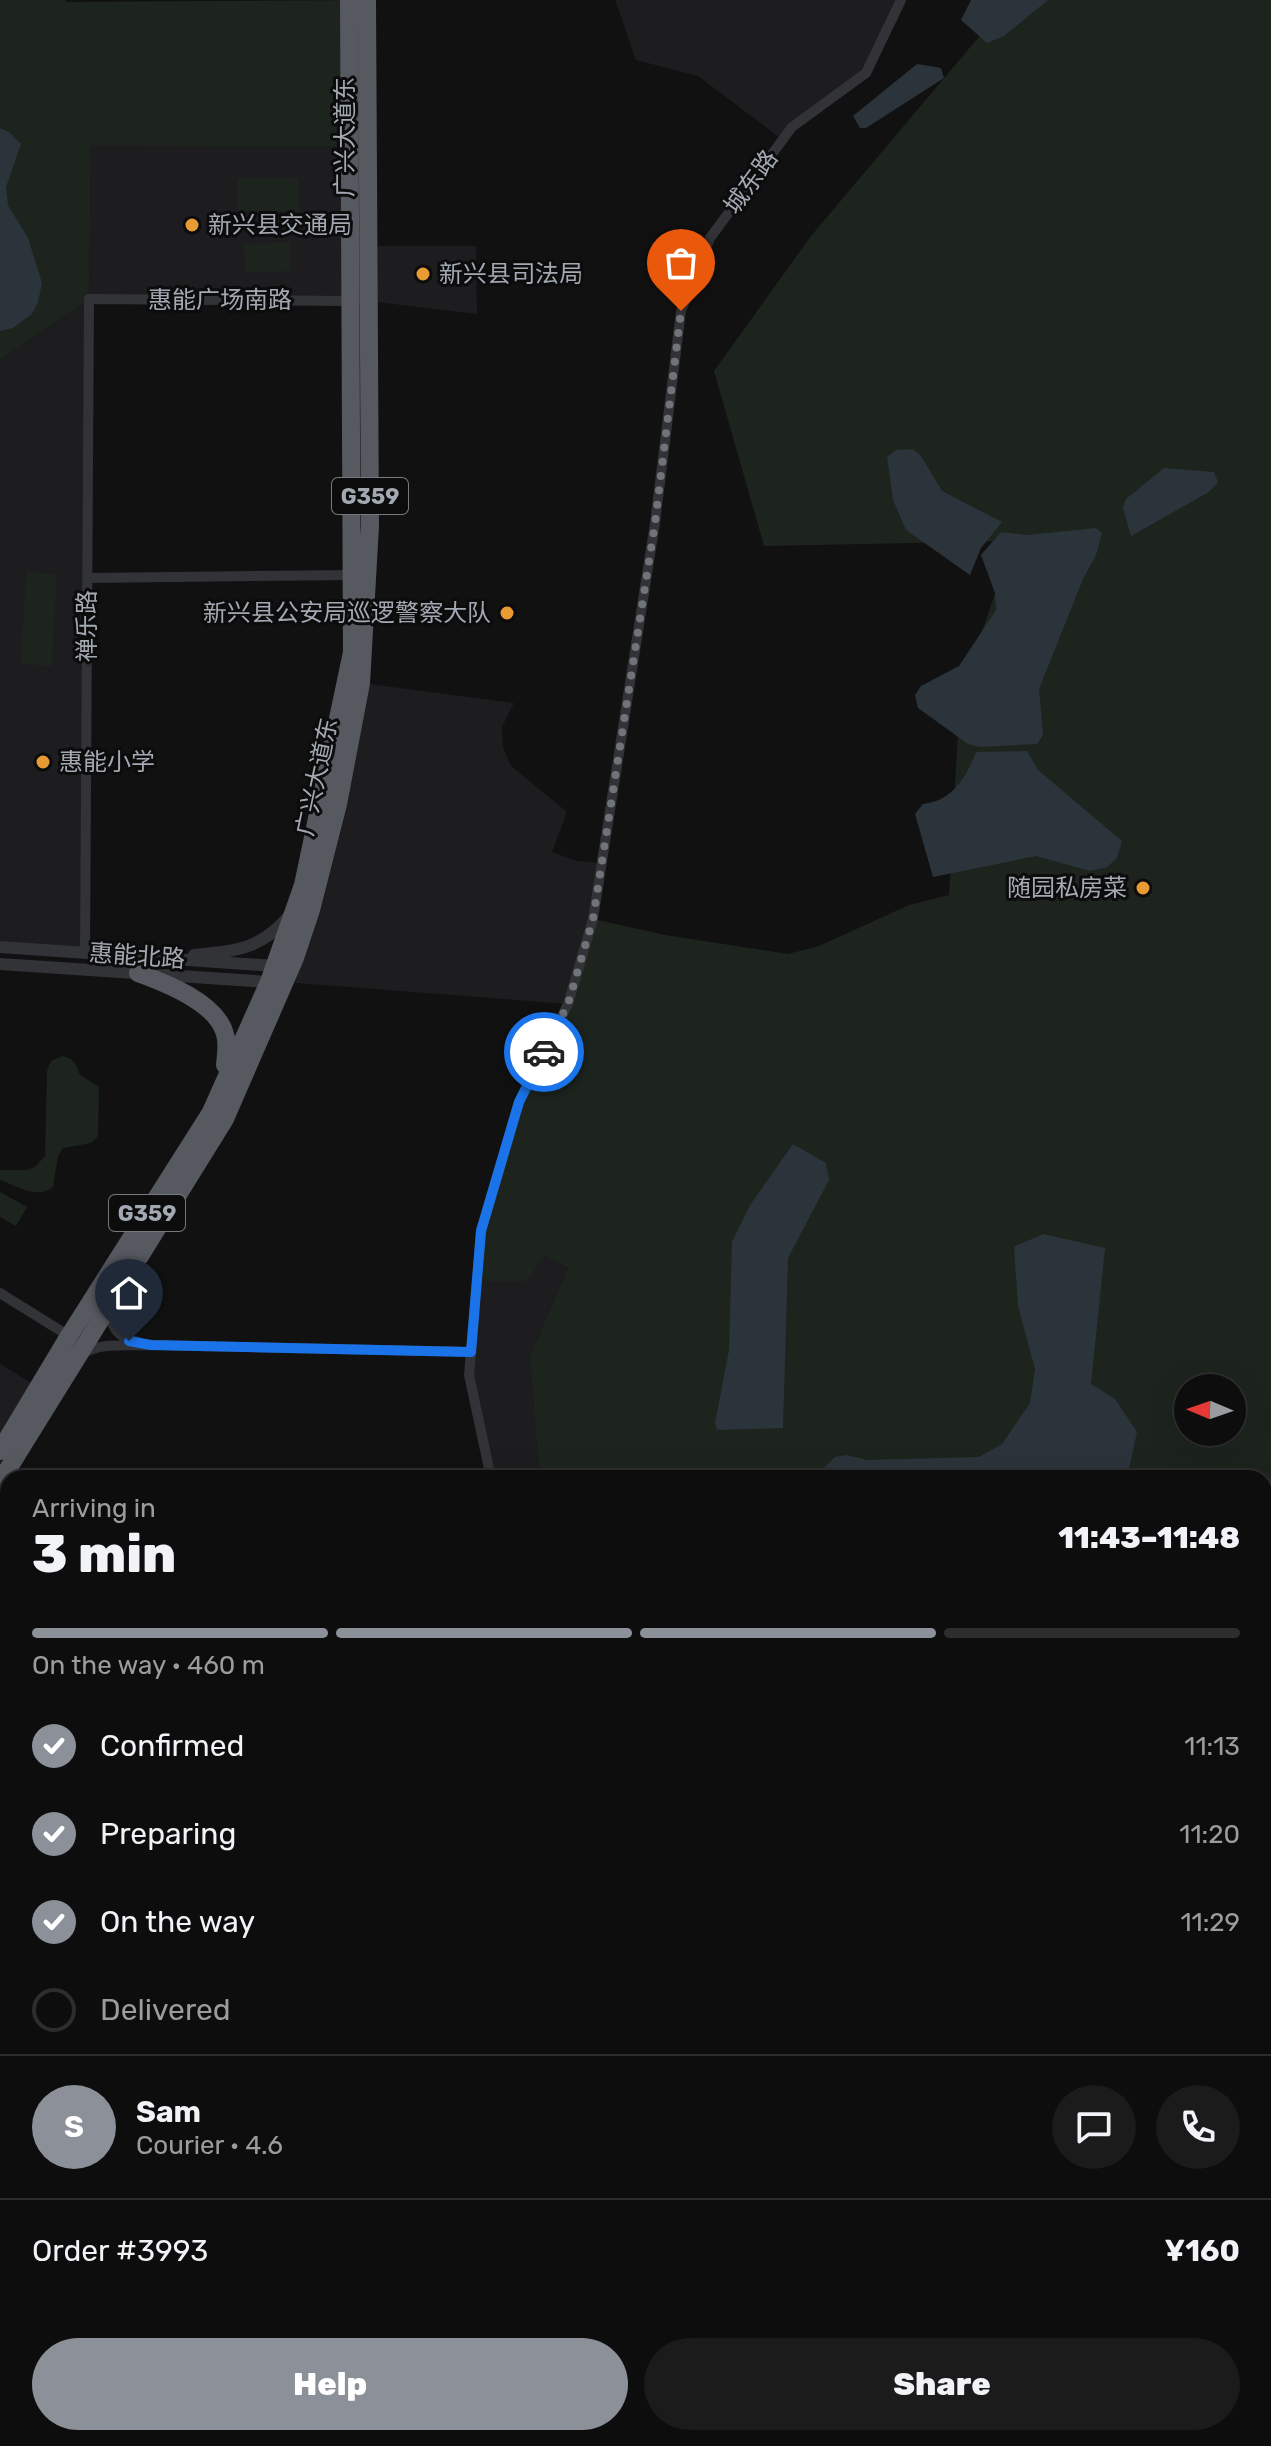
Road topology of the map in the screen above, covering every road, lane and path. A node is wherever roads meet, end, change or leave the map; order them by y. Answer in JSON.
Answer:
{"nodes":[{"id":1,"x":349,"y":0,"type":"edge"},
{"id":2,"x":367,"y":0,"type":"edge"},
{"id":3,"x":901,"y":0,"type":"edge"},
{"id":4,"x":89,"y":299,"type":"joint"},
{"id":5,"x":350,"y":301,"type":"junction"},
{"id":6,"x":352,"y":575,"type":"junction"},
{"id":7,"x":88,"y":578,"type":"junction"},
{"id":8,"x":303,"y":885,"type":"junction"},
{"id":9,"x":0,"y":947,"type":"edge"},
{"id":10,"x":85,"y":953,"type":"junction"},
{"id":11,"x":153,"y":957,"type":"junction"},
{"id":12,"x":0,"y":964,"type":"edge"},
{"id":13,"x":138,"y":973,"type":"junction"},
{"id":14,"x":272,"y":974,"type":"junction"},
{"id":15,"x":222,"y":1083,"type":"junction"},
{"id":16,"x":0,"y":1293,"type":"edge"},
{"id":17,"x":114,"y":1296,"type":"junction"},
{"id":18,"x":69,"y":1336,"type":"junction"},
{"id":19,"x":151,"y":1345,"type":"junction"},
{"id":20,"x":471,"y":1352,"type":"junction"},
{"id":21,"x":75,"y":1359,"type":"junction"},
{"id":22,"x":0,"y":1451,"type":"edge"},
{"id":23,"x":7,"y":1470,"type":"edge"},
{"id":24,"x":489,"y":1470,"type":"edge"}],
"edges":[{"from":1,"to":5,"type":"highway","name":"广兴大道东","number":"G359"},
{"from":2,"to":17,"type":"highway","name":"广兴大道东","number":"G359"},
{"from":3,"to":20,"type":"street","name":"城东路"},
{"from":4,"to":5,"type":"street","name":"惠能广场南路"},
{"from":4,"to":7,"type":"street","name":"禅乐路"},
{"from":5,"to":6,"type":"highway","name":"广兴大道东","number":"G359"},
{"from":6,"to":7,"type":"street"},
{"from":6,"to":8,"type":"highway","name":"广兴大道东","number":"G359"},
{"from":7,"to":10,"type":"street","name":"禅乐路"},
{"from":8,"to":11,"type":"street"},
{"from":8,"to":14,"type":"highway","name":"广兴大道东","number":"G359"},
{"from":9,"to":10,"type":"street","name":"惠能北路"},
{"from":10,"to":11,"type":"street","name":"惠能北路"},
{"from":11,"to":14,"type":"street","name":"惠能北路"},
{"from":12,"to":13,"type":"street","name":"惠能北路"},
{"from":13,"to":14,"type":"street","name":"惠能北路"},
{"from":13,"to":15,"type":"highway"},
{"from":14,"to":15,"type":"highway","name":"广兴大道东","number":"G359"},
{"from":15,"to":18,"type":"highway","name":"广兴大道东","number":"G359"},
{"from":16,"to":18,"type":"street"},
{"from":17,"to":19,"type":"street"},
{"from":17,"to":21,"type":"highway","name":"广兴大道东","number":"G359"},
{"from":18,"to":22,"type":"highway","name":"广兴大道东","number":"G359"},
{"from":19,"to":20,"type":"street"},
{"from":19,"to":21,"type":"street"},
{"from":20,"to":24,"type":"street","name":"城东路"},
{"from":21,"to":23,"type":"highway","name":"广兴大道东","number":"G359"}]}
